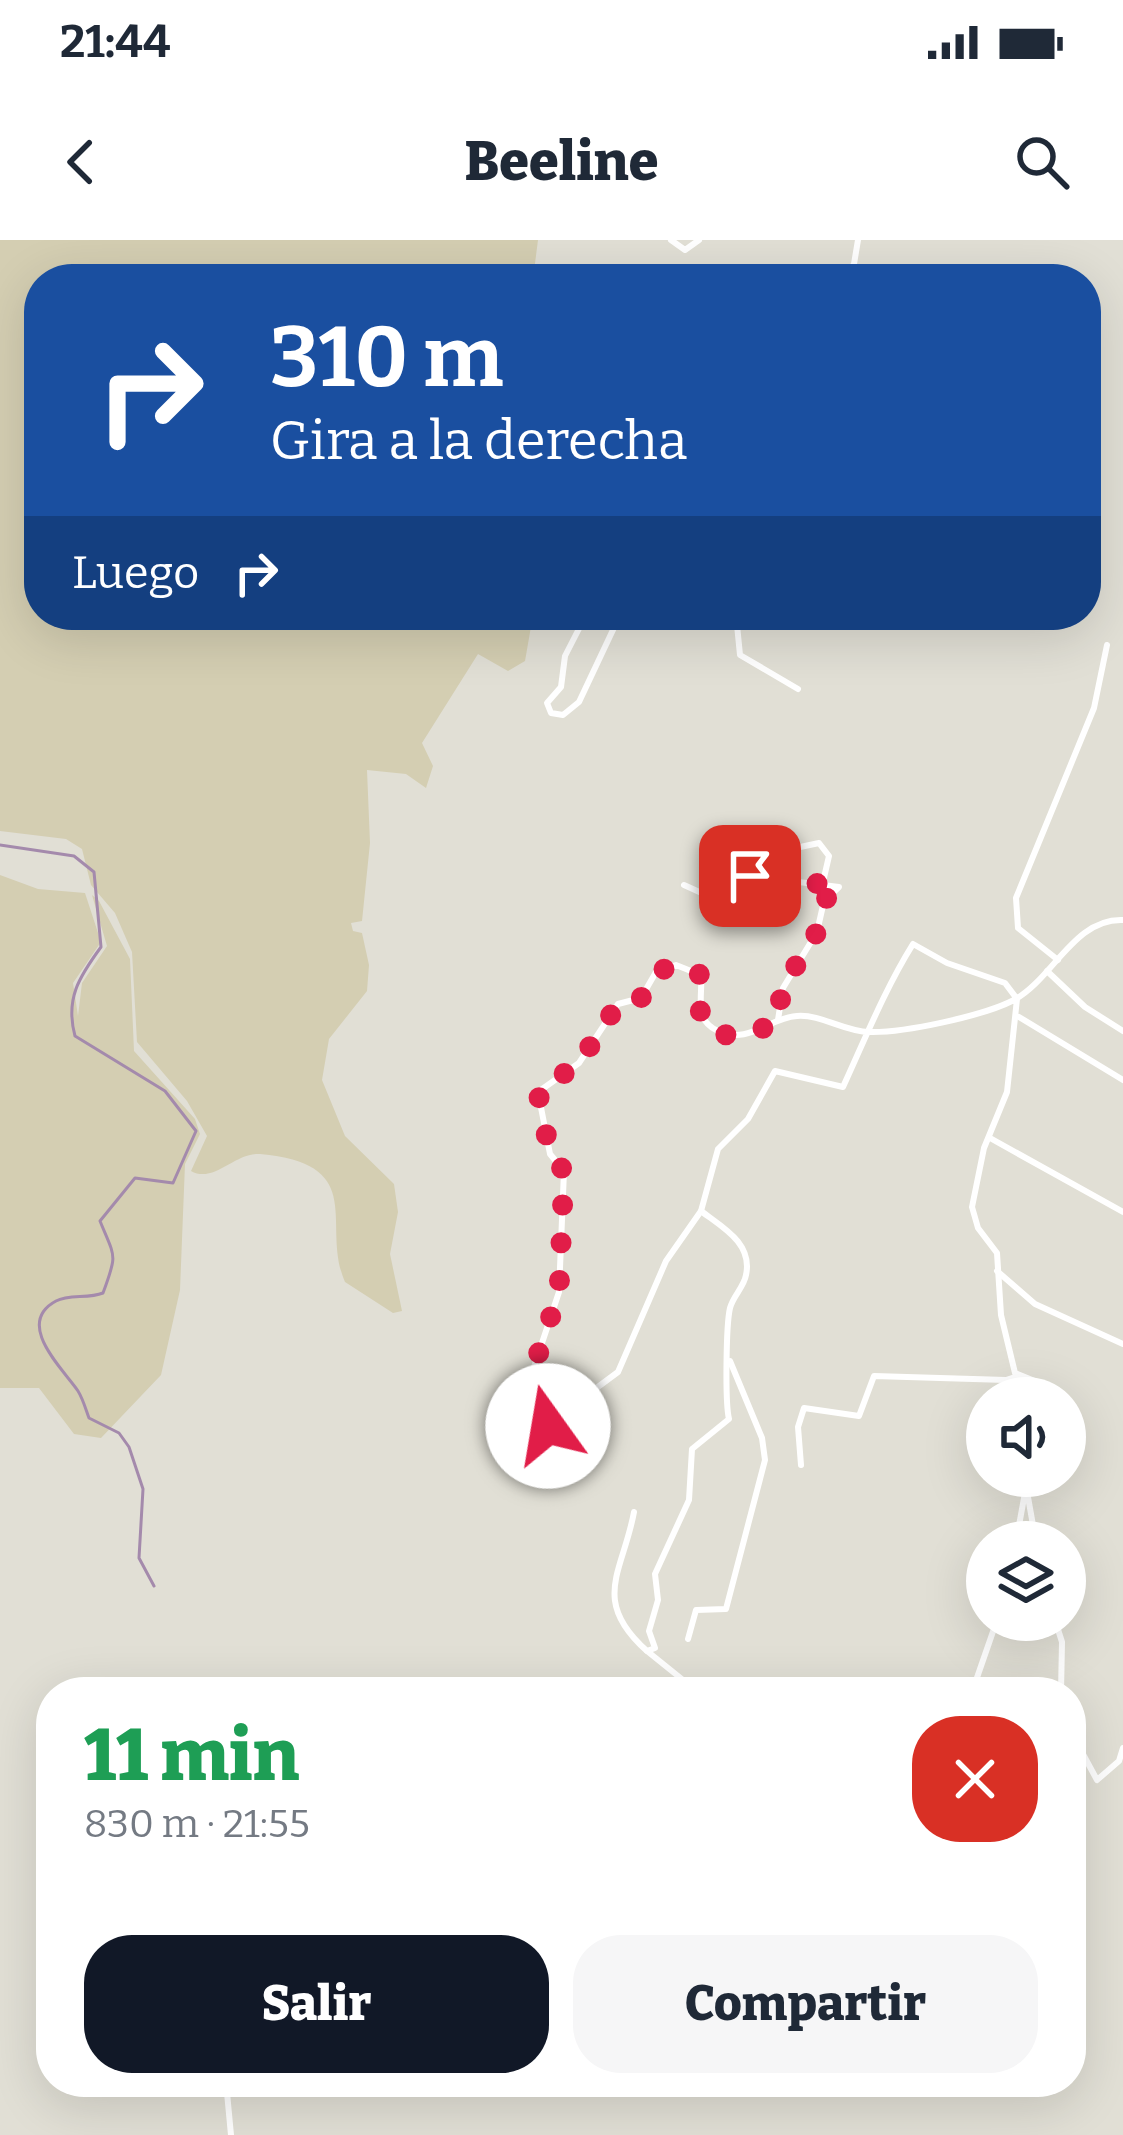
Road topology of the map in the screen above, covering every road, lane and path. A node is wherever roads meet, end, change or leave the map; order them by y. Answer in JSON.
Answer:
{"nodes":[{"id":1,"x":671,"y":240,"type":"edge"},
{"id":2,"x":699,"y":240,"type":"edge"},
{"id":3,"x":579,"y":630,"type":"edge"},
{"id":4,"x":613,"y":630,"type":"edge"},
{"id":5,"x":738,"y":630,"type":"edge"},
{"id":6,"x":1107,"y":645,"type":"dead end"},
{"id":7,"x":798,"y":689,"type":"dead end"},
{"id":8,"x":758,"y":856,"type":"dead end"},
{"id":9,"x":823,"y":882,"type":"junction"},
{"id":10,"x":684,"y":885,"type":"dead end"},
{"id":11,"x":1123,"y":920,"type":"edge"},
{"id":12,"x":1058,"y":960,"type":"junction"},
{"id":13,"x":1047,"y":971,"type":"junction"},
{"id":14,"x":1017,"y":999,"type":"junction"},
{"id":15,"x":1018,"y":1016,"type":"junction"},
{"id":16,"x":778,"y":1020,"type":"junction"},
{"id":17,"x":1123,"y":1031,"type":"edge"},
{"id":18,"x":868,"y":1032,"type":"junction"},
{"id":19,"x":1123,"y":1080,"type":"edge"},
{"id":20,"x":988,"y":1137,"type":"junction"},
{"id":21,"x":701,"y":1211,"type":"junction"},
{"id":22,"x":1123,"y":1212,"type":"edge"},
{"id":23,"x":997,"y":1270,"type":"junction"},
{"id":24,"x":1123,"y":1344,"type":"edge"},
{"id":25,"x":729,"y":1358,"type":"junction"},
{"id":26,"x":1018,"y":1376,"type":"junction"},
{"id":27,"x":1021,"y":1377,"type":"edge"},
{"id":28,"x":801,"y":1465,"type":"dead end"},
{"id":29,"x":634,"y":1512,"type":"dead end"},
{"id":30,"x":688,"y":1639,"type":"dead end"},
{"id":31,"x":990,"y":1641,"type":"edge"},
{"id":32,"x":1062,"y":1641,"type":"edge"},
{"id":33,"x":646,"y":1651,"type":"junction"},
{"id":34,"x":678,"y":1677,"type":"edge"},
{"id":35,"x":977,"y":1677,"type":"edge"},
{"id":36,"x":1061,"y":1677,"type":"edge"},
{"id":37,"x":1123,"y":1748,"type":"edge"},
{"id":38,"x":1086,"y":1760,"type":"edge"},
{"id":39,"x":227,"y":2097,"type":"edge"},
{"id":40,"x":231,"y":2135,"type":"edge"}],
"edges":[{"from":1,"to":2,"type":"street"},
{"from":3,"to":4,"type":"street"},
{"from":5,"to":7,"type":"street"},
{"from":6,"to":12,"type":"street"},
{"from":8,"to":9,"type":"street"},
{"from":9,"to":10,"type":"street"},
{"from":9,"to":16,"type":"street"},
{"from":11,"to":12,"type":"street"},
{"from":12,"to":13,"type":"street"},
{"from":13,"to":14,"type":"street"},
{"from":13,"to":17,"type":"street"},
{"from":14,"to":15,"type":"street"},
{"from":14,"to":18,"type":"street"},
{"from":14,"to":18,"type":"street"},
{"from":15,"to":19,"type":"street"},
{"from":15,"to":20,"type":"street"},
{"from":16,"to":18,"type":"street"},
{"from":16,"to":21,"type":"street"},
{"from":18,"to":21,"type":"street"},
{"from":20,"to":22,"type":"street"},
{"from":20,"to":23,"type":"street"},
{"from":21,"to":25,"type":"street"},
{"from":23,"to":24,"type":"street"},
{"from":23,"to":26,"type":"street"},
{"from":25,"to":30,"type":"street"},
{"from":25,"to":33,"type":"street"},
{"from":26,"to":27,"type":"street"},
{"from":26,"to":28,"type":"street"},
{"from":29,"to":33,"type":"street"},
{"from":31,"to":35,"type":"street"},
{"from":32,"to":36,"type":"street"},
{"from":33,"to":34,"type":"street"},
{"from":37,"to":38,"type":"street"},
{"from":39,"to":40,"type":"street"}]}
